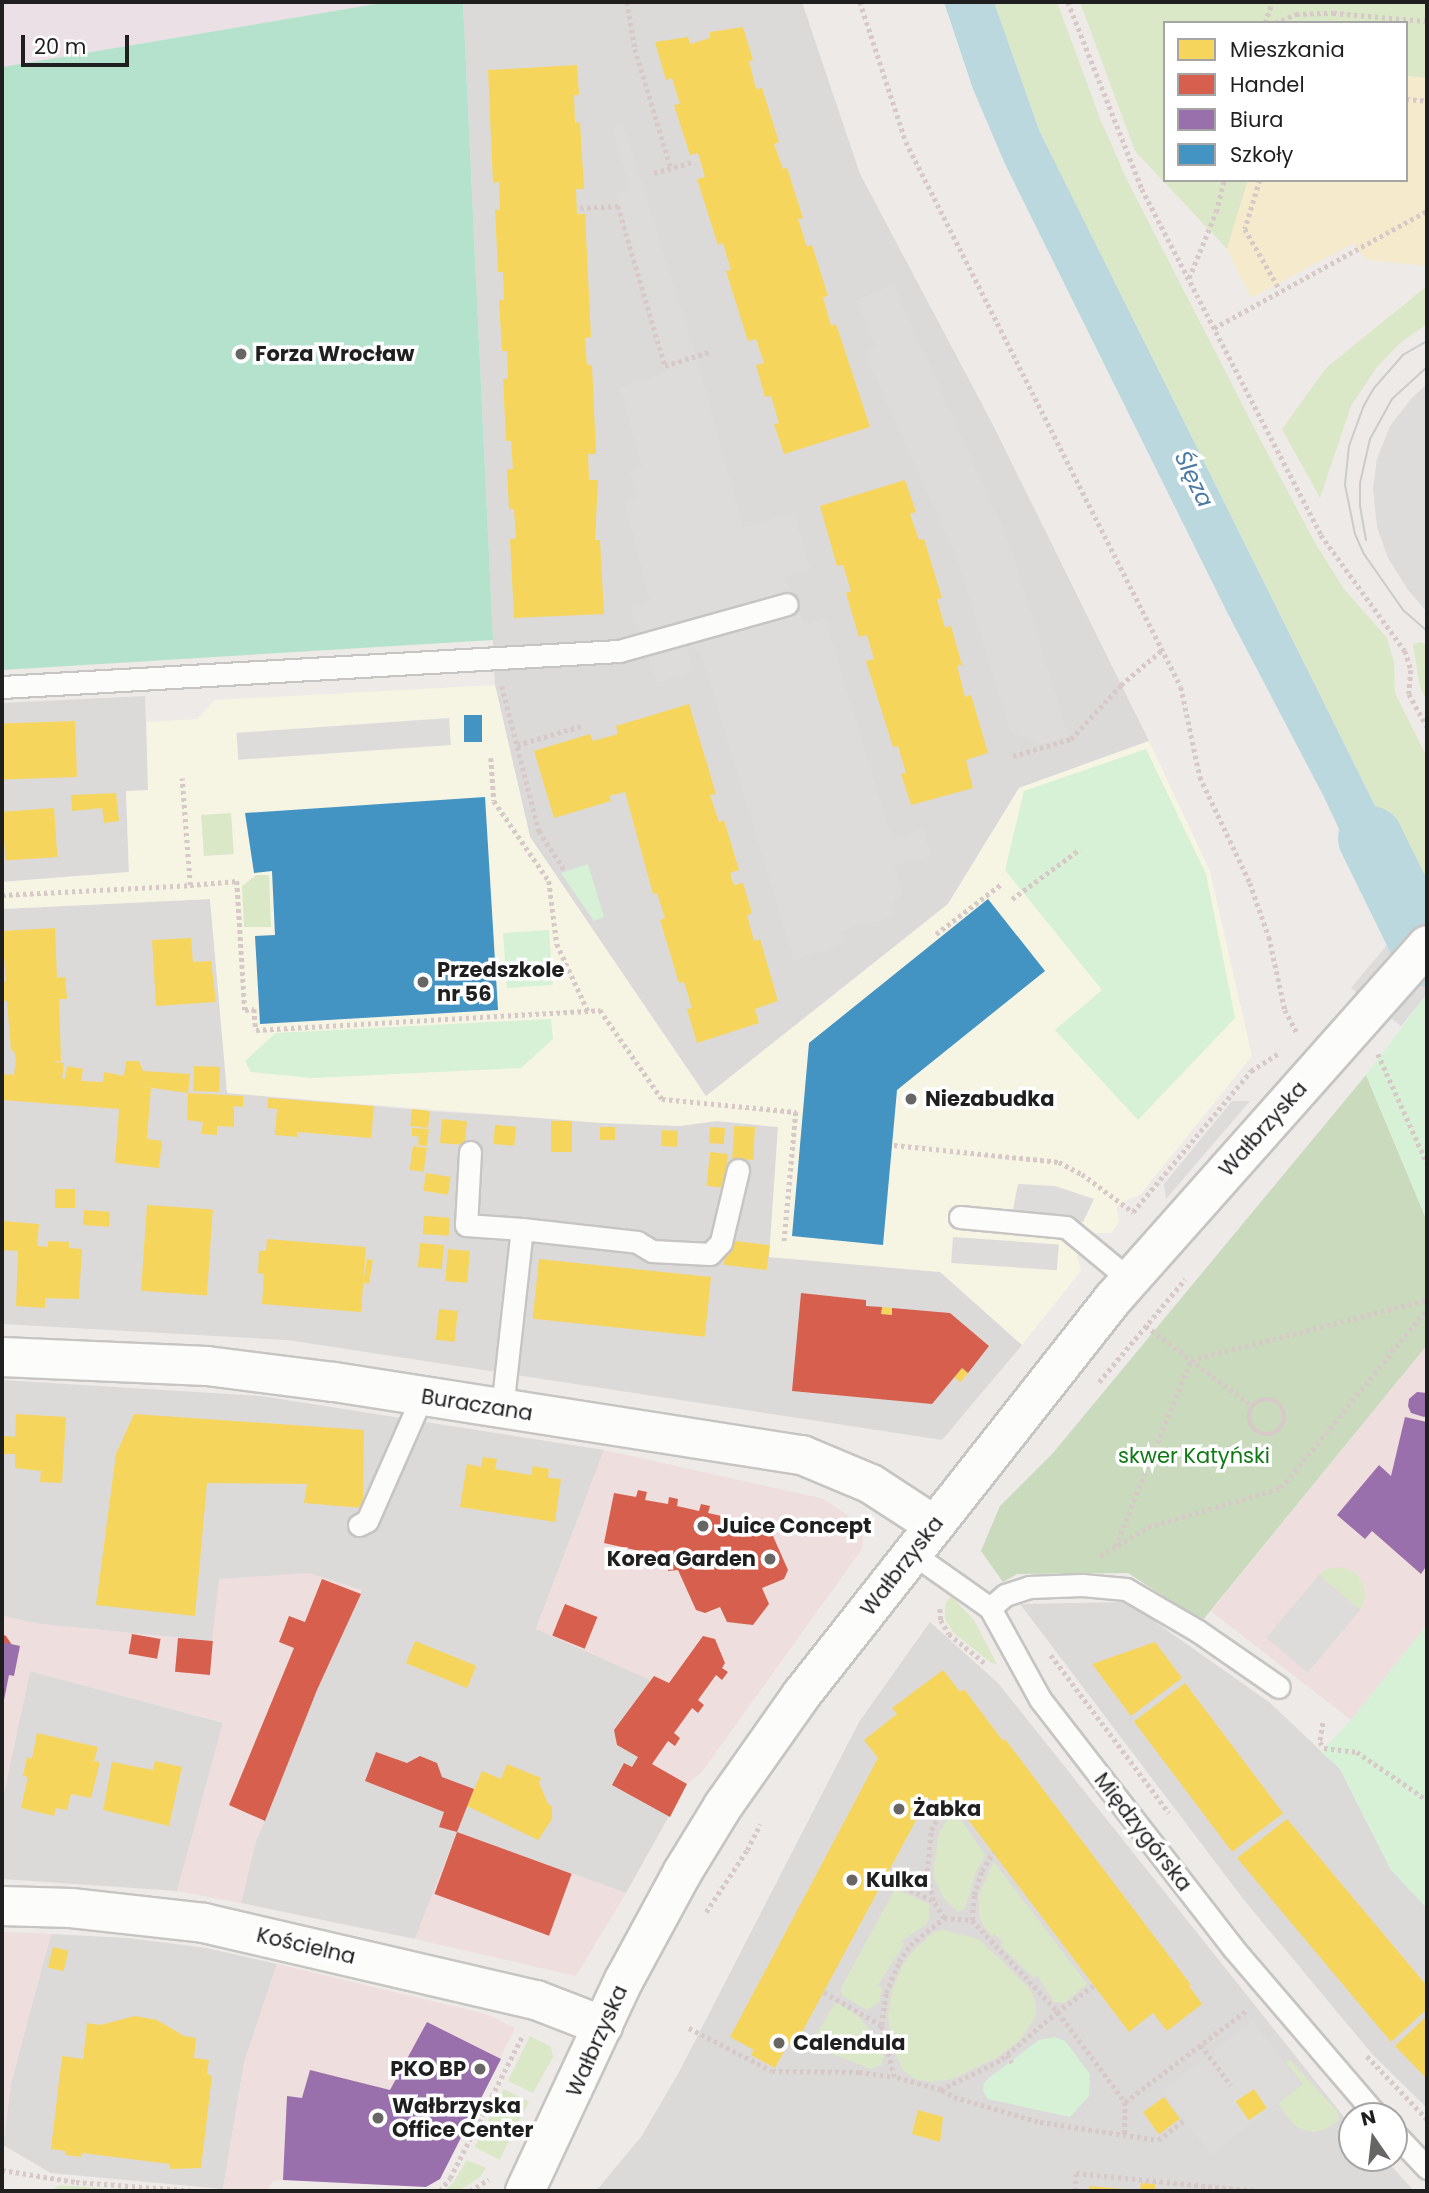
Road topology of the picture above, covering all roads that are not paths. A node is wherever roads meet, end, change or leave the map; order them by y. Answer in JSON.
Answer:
{"nodes":[{"id":1,"x":787,"y":604,"type":"dead end"},
{"id":2,"x":2,"y":687,"type":"edge"},
{"id":3,"x":1427,"y":945,"type":"edge"},
{"id":4,"x":470,"y":1152,"type":"dead end"},
{"id":5,"x":738,"y":1170,"type":"dead end"},
{"id":6,"x":960,"y":1217,"type":"dead end"},
{"id":7,"x":522,"y":1229,"type":"junction"},
{"id":8,"x":1130,"y":1280,"type":"junction"},
{"id":9,"x":2,"y":1357,"type":"edge"},
{"id":10,"x":418,"y":1396,"type":"junction"},
{"id":11,"x":502,"y":1409,"type":"junction"},
{"id":12,"x":359,"y":1524,"type":"dead end"},
{"id":13,"x":923,"y":1539,"type":"junction"},
{"id":14,"x":990,"y":1608,"type":"junction"},
{"id":15,"x":1279,"y":1687,"type":"dead end"},
{"id":16,"x":2,"y":1906,"type":"edge"},
{"id":17,"x":603,"y":2026,"type":"junction"},
{"id":18,"x":1365,"y":2102,"type":"edge"},
{"id":19,"x":1408,"y":2148,"type":"edge"},
{"id":20,"x":1427,"y":2168,"type":"edge"},
{"id":21,"x":525,"y":2191,"type":"edge"}],
"edges":[{"from":1,"to":2,"type":"lane"},
{"from":3,"to":8,"type":"street","name":"Wałbrzyska"},
{"from":4,"to":7,"type":"lane"},
{"from":5,"to":7,"type":"lane"},
{"from":6,"to":8,"type":"lane"},
{"from":7,"to":11,"type":"lane"},
{"from":8,"to":13,"type":"street","name":"Wałbrzyska"},
{"from":9,"to":10,"type":"street","name":"Buraczana"},
{"from":10,"to":11,"type":"street","name":"Buraczana"},
{"from":10,"to":12,"type":"lane"},
{"from":11,"to":13,"type":"street","name":"Buraczana"},
{"from":13,"to":14,"type":"lane","name":"Międzygórska"},
{"from":13,"to":17,"type":"street","name":"Wałbrzyska"},
{"from":14,"to":15,"type":"lane"},
{"from":14,"to":18,"type":"lane","name":"Międzygórska"},
{"from":16,"to":17,"type":"street","name":"Kościelna"},
{"from":17,"to":21,"type":"street","name":"Wałbrzyska"},
{"from":19,"to":20,"type":"lane"}]}
